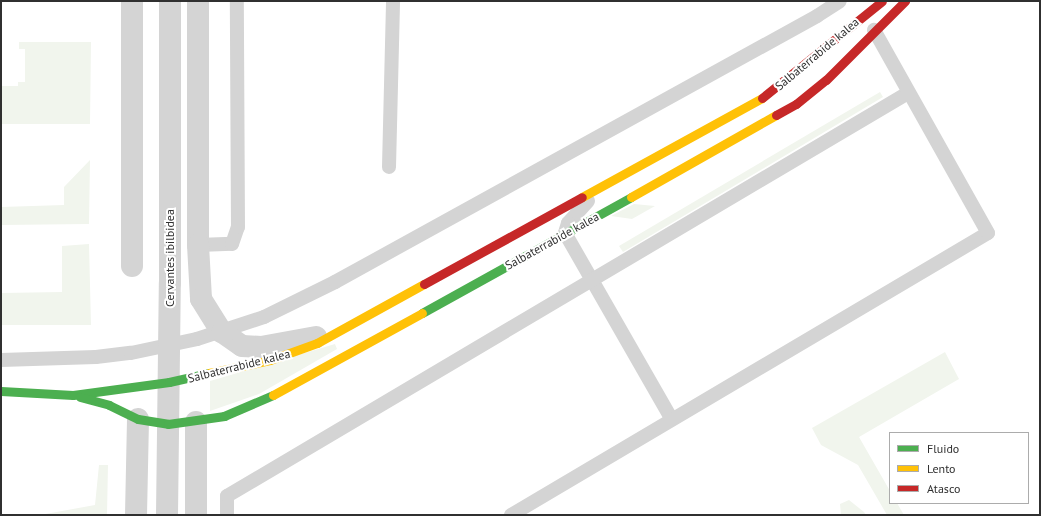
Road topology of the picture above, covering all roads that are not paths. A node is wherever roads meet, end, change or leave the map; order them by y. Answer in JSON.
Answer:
{"nodes":[{"id":1,"x":132,"y":1,"type":"edge"},
{"id":2,"x":170,"y":1,"type":"edge"},
{"id":3,"x":198,"y":1,"type":"edge"},
{"id":4,"x":237,"y":1,"type":"edge"},
{"id":5,"x":392,"y":1,"type":"edge"},
{"id":6,"x":840,"y":1,"type":"edge"},
{"id":7,"x":882,"y":1,"type":"edge"},
{"id":8,"x":905,"y":1,"type":"edge"},
{"id":9,"x":874,"y":30,"type":"junction"},
{"id":10,"x":908,"y":93,"type":"junction"},
{"id":11,"x":389,"y":167,"type":"dead end"},
{"id":12,"x":608,"y":183,"type":"junction"},
{"id":13,"x":565,"y":233,"type":"junction"},
{"id":14,"x":498,"y":244,"type":"junction"},
{"id":15,"x":198,"y":245,"type":"junction"},
{"id":16,"x":132,"y":266,"type":"dead end"},
{"id":17,"x":591,"y":280,"type":"junction"},
{"id":18,"x":222,"y":332,"type":"junction"},
{"id":19,"x":333,"y":335,"type":"junction"},
{"id":20,"x":169,"y":346,"type":"junction"},
{"id":21,"x":1,"y":360,"type":"edge"},
{"id":22,"x":169,"y":382,"type":"junction"},
{"id":23,"x":1,"y":391,"type":"edge"},
{"id":24,"x":73,"y":395,"type":"junction"},
{"id":25,"x":671,"y":418,"type":"junction"},
{"id":26,"x":138,"y":419,"type":"junction"},
{"id":27,"x":196,"y":422,"type":"junction"},
{"id":28,"x":168,"y":424,"type":"junction"},
{"id":29,"x":136,"y":515,"type":"edge"},
{"id":30,"x":167,"y":515,"type":"edge"},
{"id":31,"x":196,"y":515,"type":"edge"},
{"id":32,"x":227,"y":515,"type":"edge"},
{"id":33,"x":511,"y":515,"type":"edge"}],
"edges":[{"from":1,"to":16,"type":"street"},
{"from":2,"to":20,"type":"street","name":"Cervantes ibilbidea"},
{"from":3,"to":15,"type":"street"},
{"from":4,"to":15,"type":"lane"},
{"from":5,"to":11,"type":"lane"},
{"from":6,"to":18,"type":"lane"},
{"from":7,"to":12,"type":"street","name":"Salbaterrabide kalea"},
{"from":8,"to":9,"type":"street","name":"Salbaterrabide kalea"},
{"from":9,"to":10,"type":"lane"},
{"from":9,"to":13,"type":"street","name":"Salbaterrabide kalea"},
{"from":10,"to":17,"type":"lane"},
{"from":10,"to":25,"type":"lane"},
{"from":12,"to":13,"type":"lane"},
{"from":12,"to":14,"type":"street","name":"Salbaterrabide kalea"},
{"from":13,"to":14,"type":"lane"},
{"from":13,"to":17,"type":"lane"},
{"from":13,"to":27,"type":"street","name":"Salbaterrabide kalea"},
{"from":14,"to":19,"type":"street","name":"Salbaterrabide kalea"},
{"from":15,"to":18,"type":"street"},
{"from":17,"to":25,"type":"lane"},
{"from":17,"to":32,"type":"lane"},
{"from":18,"to":19,"type":"street"},
{"from":18,"to":20,"type":"lane"},
{"from":19,"to":22,"type":"street","name":"Salbaterrabide kalea"},
{"from":20,"to":21,"type":"lane"},
{"from":20,"to":22,"type":"street","name":"Cervantes ibilbidea"},
{"from":22,"to":24,"type":"street","name":"Salbaterrabide kalea"},
{"from":22,"to":28,"type":"street","name":"Cervantes ibilbidea"},
{"from":23,"to":24,"type":"street"},
{"from":24,"to":26,"type":"street","name":"Salbaterrabide kalea"},
{"from":25,"to":33,"type":"lane"},
{"from":26,"to":28,"type":"street","name":"Salbaterrabide kalea"},
{"from":26,"to":29,"type":"street"},
{"from":27,"to":28,"type":"street","name":"Salbaterrabide kalea"},
{"from":27,"to":31,"type":"street"},
{"from":28,"to":30,"type":"street","name":"Cervantes ibilbidea"}]}
